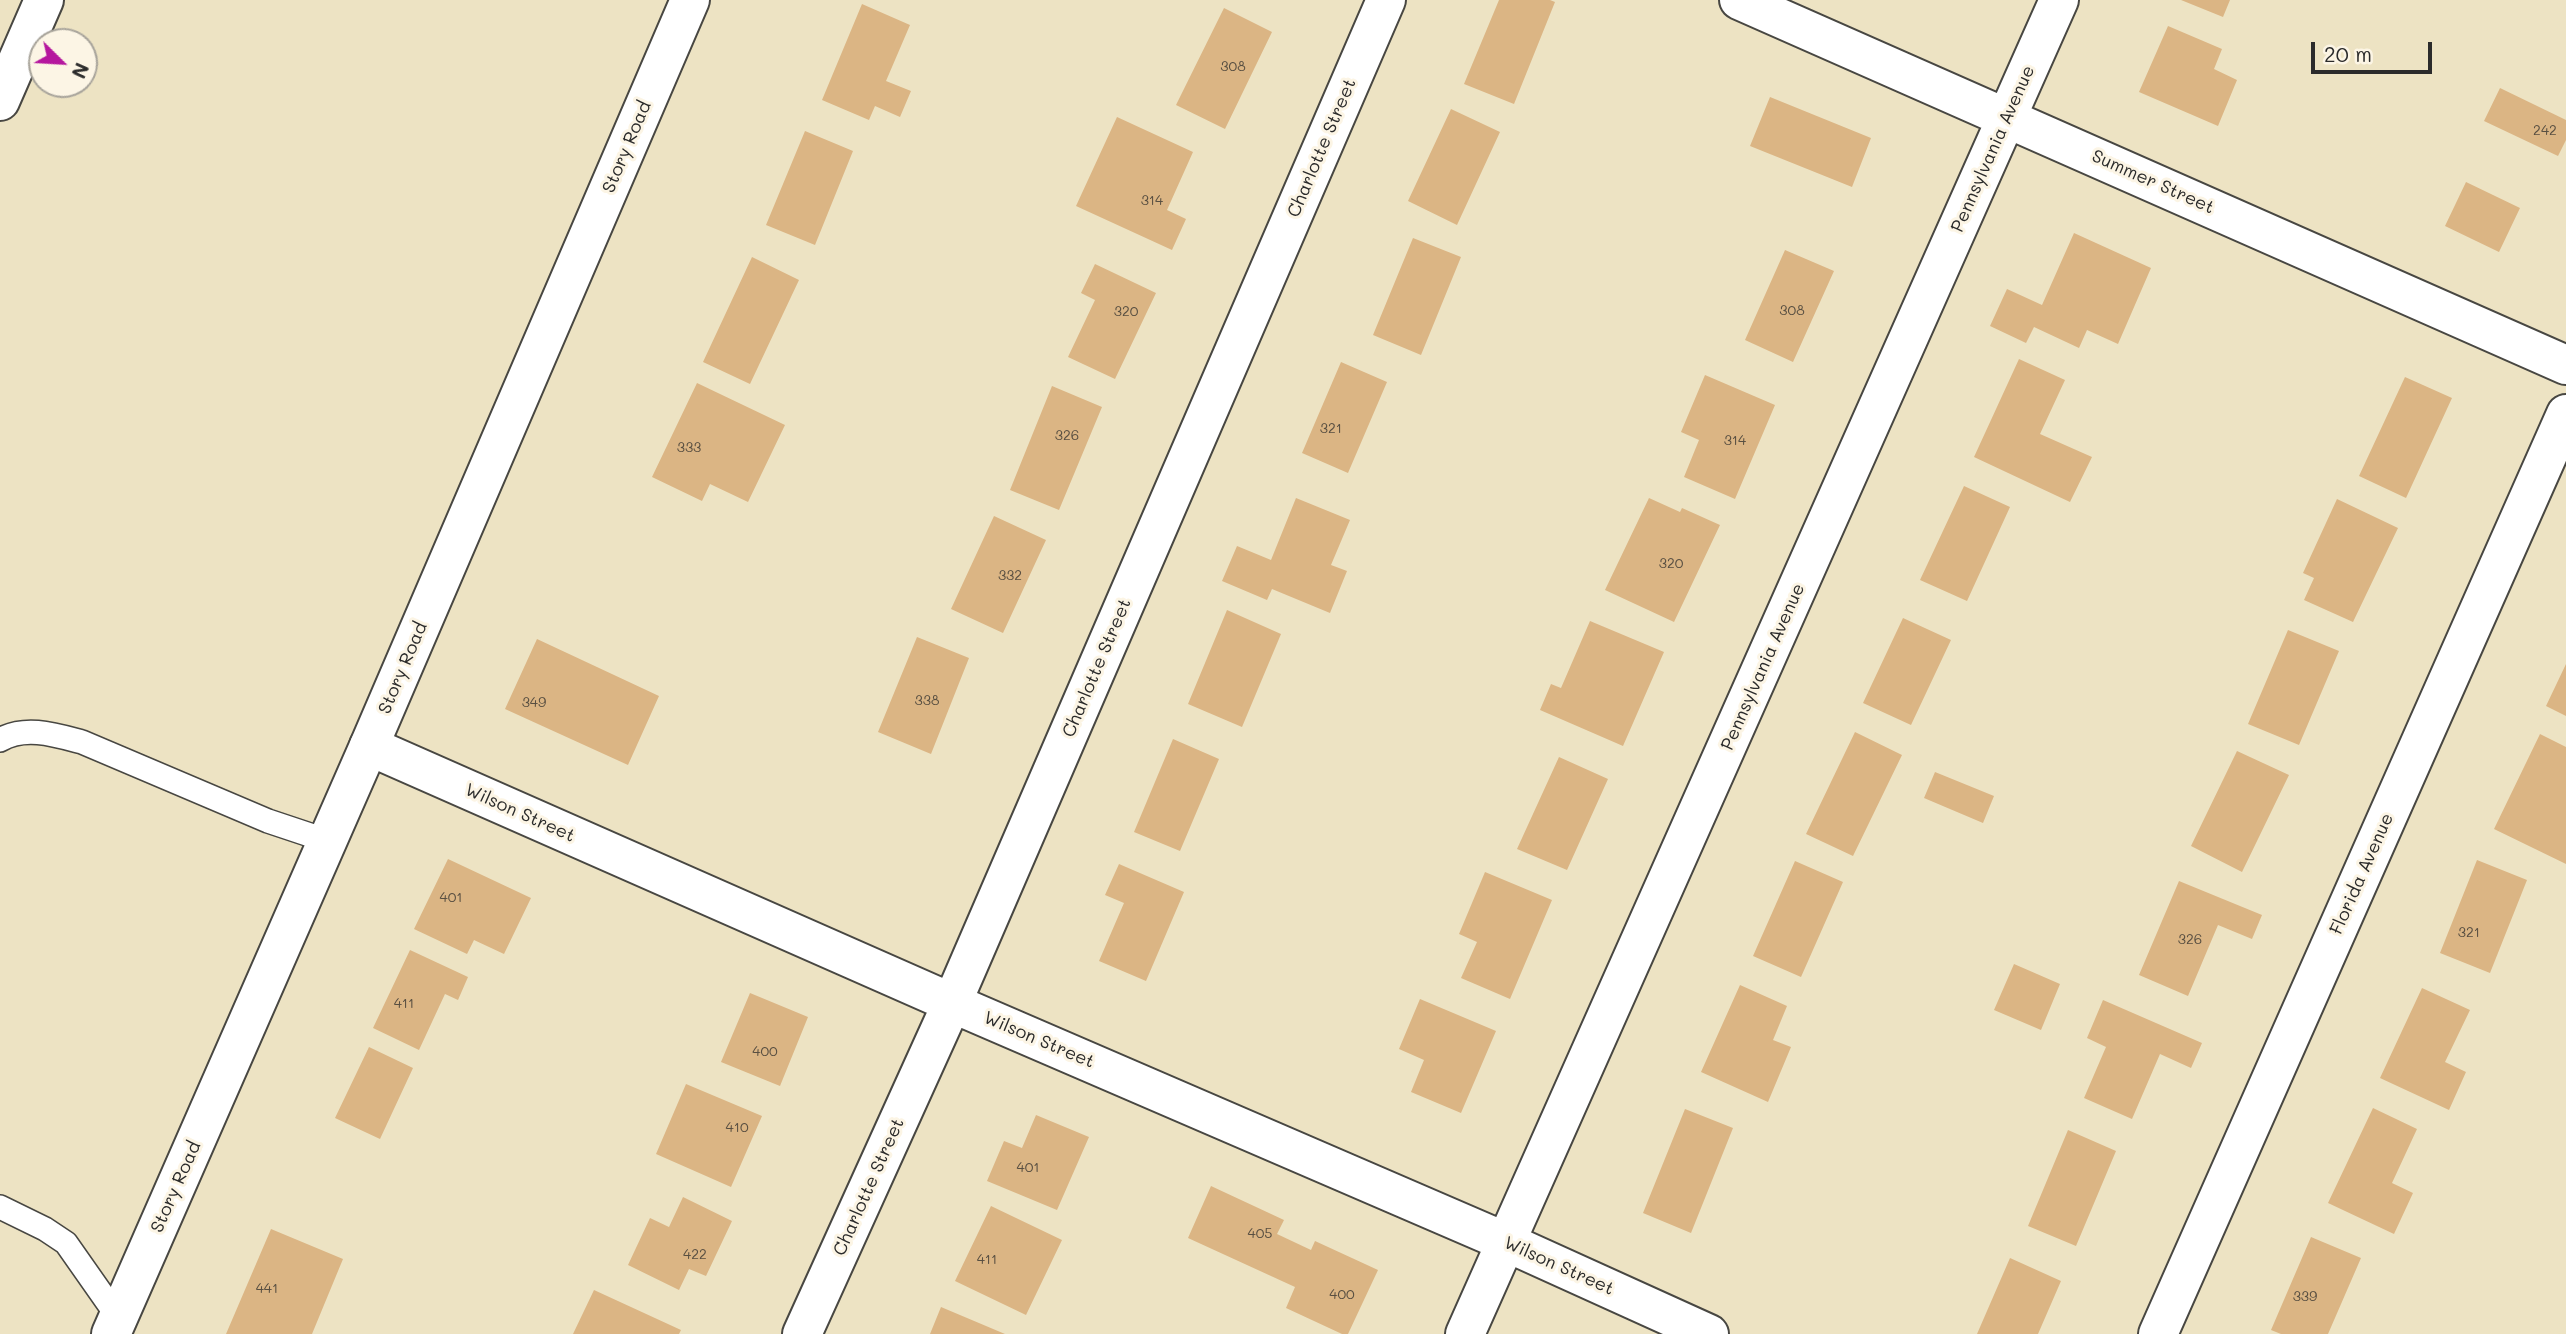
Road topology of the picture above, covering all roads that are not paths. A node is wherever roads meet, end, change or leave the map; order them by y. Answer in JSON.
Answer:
{"nodes":[{"id":1,"x":44,"y":0,"type":"edge"},
{"id":2,"x":690,"y":0,"type":"edge"},
{"id":3,"x":1386,"y":0,"type":"edge"},
{"id":4,"x":1739,"y":0,"type":"edge"},
{"id":5,"x":2059,"y":0,"type":"edge"},
{"id":6,"x":0,"y":101,"type":"edge"},
{"id":7,"x":2008,"y":117,"type":"junction"},
{"id":8,"x":2566,"y":365,"type":"edge"},
{"id":9,"x":2566,"y":414,"type":"edge"},
{"id":10,"x":0,"y":740,"type":"edge"},
{"id":11,"x":369,"y":746,"type":"junction"},
{"id":12,"x":328,"y":841,"type":"junction"},
{"id":13,"x":952,"y":1003,"type":"junction"},
{"id":14,"x":0,"y":1208,"type":"edge"},
{"id":15,"x":1506,"y":1242,"type":"junction"},
{"id":16,"x":116,"y":1324,"type":"edge"},
{"id":17,"x":802,"y":1334,"type":"edge"},
{"id":18,"x":1465,"y":1334,"type":"edge"},
{"id":19,"x":1709,"y":1334,"type":"edge"},
{"id":20,"x":2158,"y":1334,"type":"edge"}],
"edges":[{"from":1,"to":6,"type":"street"},
{"from":2,"to":11,"type":"street","name":"Story Road"},
{"from":3,"to":13,"type":"street","name":"Charlotte Street"},
{"from":4,"to":7,"type":"street","name":"Summer Street"},
{"from":5,"to":7,"type":"street","name":"Pennsylvania Avenue"},
{"from":7,"to":8,"type":"street","name":"Summer Street"},
{"from":7,"to":15,"type":"street","name":"Pennsylvania Avenue"},
{"from":9,"to":20,"type":"street","name":"Florida Avenue"},
{"from":10,"to":12,"type":"lane"},
{"from":11,"to":12,"type":"street","name":"Story Road"},
{"from":11,"to":13,"type":"street","name":"Wilson Street"},
{"from":12,"to":16,"type":"street","name":"Story Road"},
{"from":13,"to":15,"type":"street","name":"Wilson Street"},
{"from":13,"to":17,"type":"street","name":"Charlotte Street"},
{"from":14,"to":16,"type":"lane"},
{"from":15,"to":18,"type":"street","name":"Pennsylvania Avenue"},
{"from":15,"to":19,"type":"street","name":"Wilson Street"}]}
